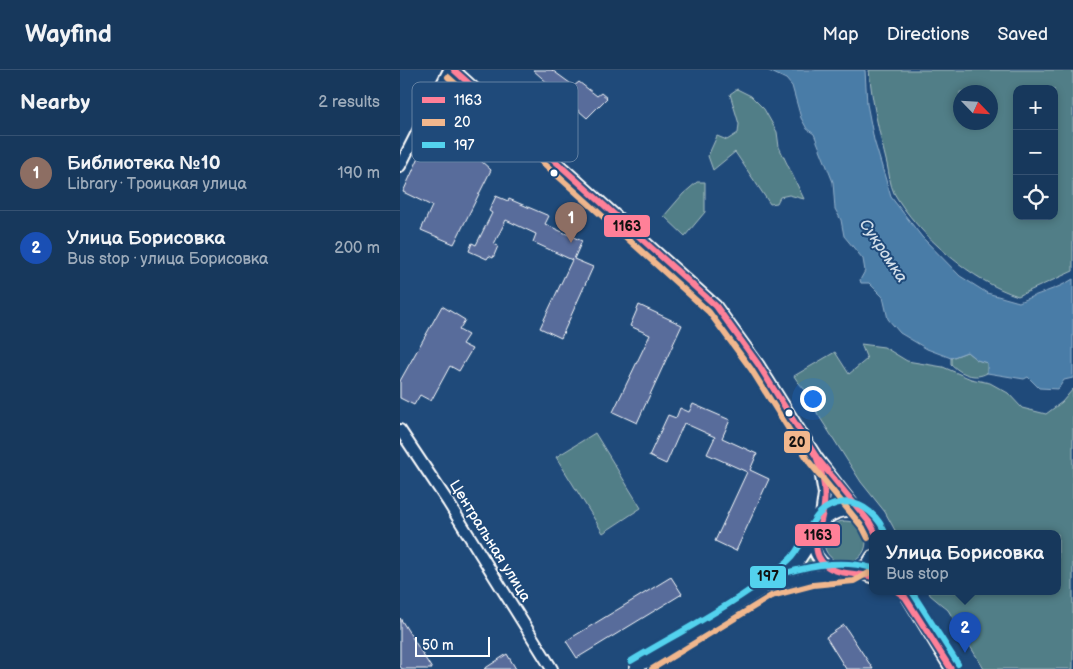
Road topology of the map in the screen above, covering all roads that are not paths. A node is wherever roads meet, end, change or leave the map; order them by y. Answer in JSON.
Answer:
{"nodes":[{"id":1,"x":449,"y":70,"type":"edge"},
{"id":2,"x":454,"y":70,"type":"edge"},
{"id":3,"x":443,"y":82,"type":"edge"},
{"id":4,"x":467,"y":82,"type":"edge"},
{"id":5,"x":412,"y":142,"type":"edge"},
{"id":6,"x":556,"y":162,"type":"edge"},
{"id":7,"x":400,"y":166,"type":"edge"},
{"id":8,"x":400,"y":430,"type":"edge"},
{"id":9,"x":817,"y":458,"type":"junction"},
{"id":10,"x":862,"y":516,"type":"junction"},
{"id":11,"x":820,"y":524,"type":"junction"},
{"id":12,"x":874,"y":530,"type":"edge"},
{"id":13,"x":814,"y":538,"type":"junction"},
{"id":14,"x":869,"y":561,"type":"edge"},
{"id":15,"x":839,"y":573,"type":"junction"},
{"id":16,"x":852,"y":573,"type":"junction"},
{"id":17,"x":869,"y":576,"type":"edge"},
{"id":18,"x":762,"y":590,"type":"junction"},
{"id":19,"x":904,"y":595,"type":"edge"},
{"id":20,"x":552,"y":669,"type":"edge"},
{"id":21,"x":636,"y":669,"type":"edge"},
{"id":22,"x":951,"y":669,"type":"edge"}],
"edges":[{"from":1,"to":3,"type":"street"},
{"from":2,"to":4,"type":"street"},
{"from":5,"to":7,"type":"street"},
{"from":6,"to":9,"type":"street"},
{"from":8,"to":20,"type":"street","name":"Центральная улица"},
{"from":9,"to":10,"type":"street"},
{"from":9,"to":11,"type":"street"},
{"from":10,"to":11,"type":"street"},
{"from":10,"to":12,"type":"street"},
{"from":11,"to":13,"type":"street"},
{"from":13,"to":15,"type":"street"},
{"from":13,"to":18,"type":"street"},
{"from":14,"to":16,"type":"street"},
{"from":15,"to":16,"type":"street"},
{"from":15,"to":18,"type":"street"},
{"from":16,"to":17,"type":"street"},
{"from":18,"to":21,"type":"street"},
{"from":19,"to":22,"type":"street"}]}
